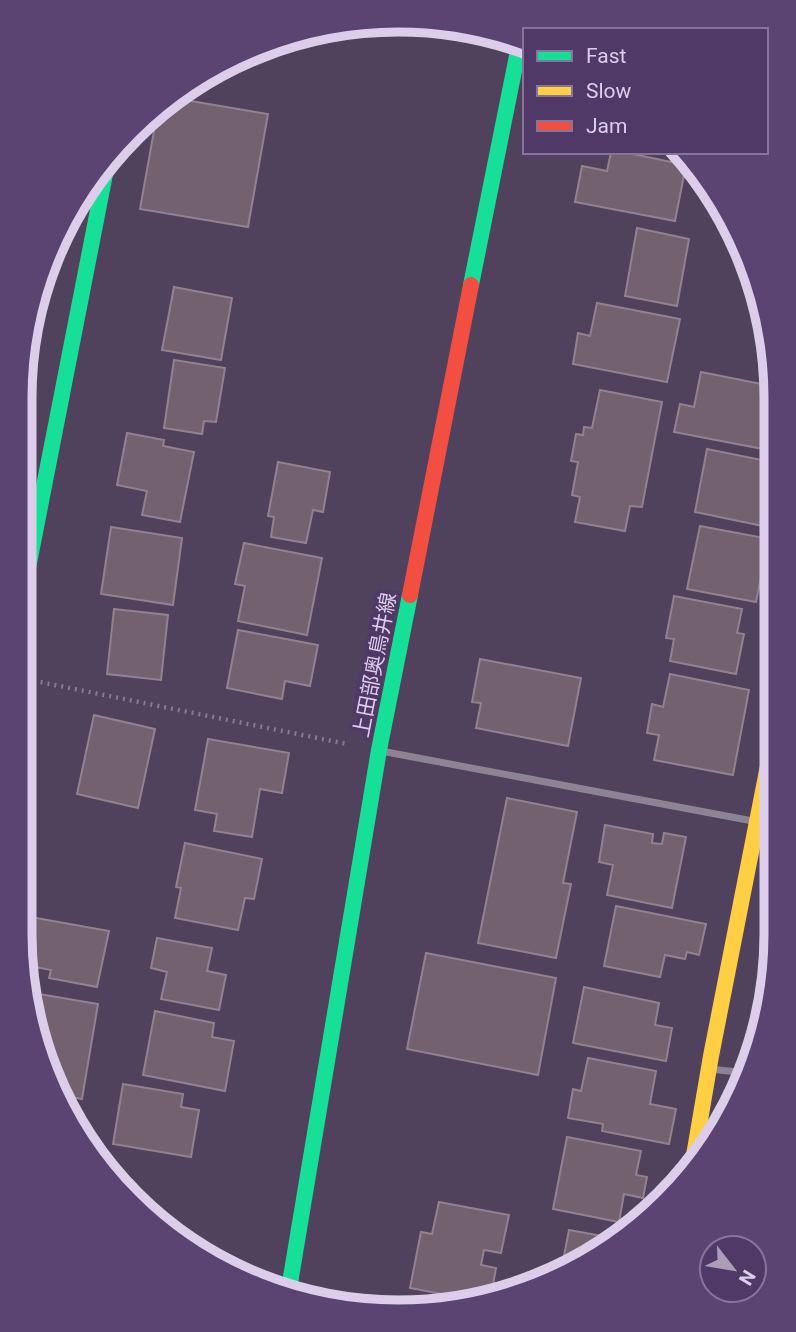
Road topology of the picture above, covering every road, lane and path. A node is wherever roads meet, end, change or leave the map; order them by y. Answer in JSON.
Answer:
{"nodes":[{"id":1,"x":518,"y":52,"type":"edge"},
{"id":2,"x":104,"y":179,"type":"edge"},
{"id":3,"x":32,"y":548,"type":"edge"},
{"id":4,"x":32,"y":680,"type":"edge"},
{"id":5,"x":379,"y":750,"type":"junction"},
{"id":6,"x":764,"y":790,"type":"edge"},
{"id":7,"x":758,"y":822,"type":"junction"},
{"id":8,"x":708,"y":1069,"type":"junction"},
{"id":9,"x":738,"y":1072,"type":"edge"},
{"id":10,"x":695,"y":1149,"type":"edge"},
{"id":11,"x":290,"y":1284,"type":"edge"}],
"edges":[{"from":1,"to":5,"type":"street","name":"上田部奥鳥井線"},
{"from":2,"to":3,"type":"street"},
{"from":4,"to":5,"type":"path"},
{"from":5,"to":7,"type":"street"},
{"from":5,"to":11,"type":"street","name":"上田部奥鳥井線"},
{"from":6,"to":7,"type":"street"},
{"from":7,"to":8,"type":"street"},
{"from":8,"to":9,"type":"street"},
{"from":8,"to":10,"type":"street"}]}
